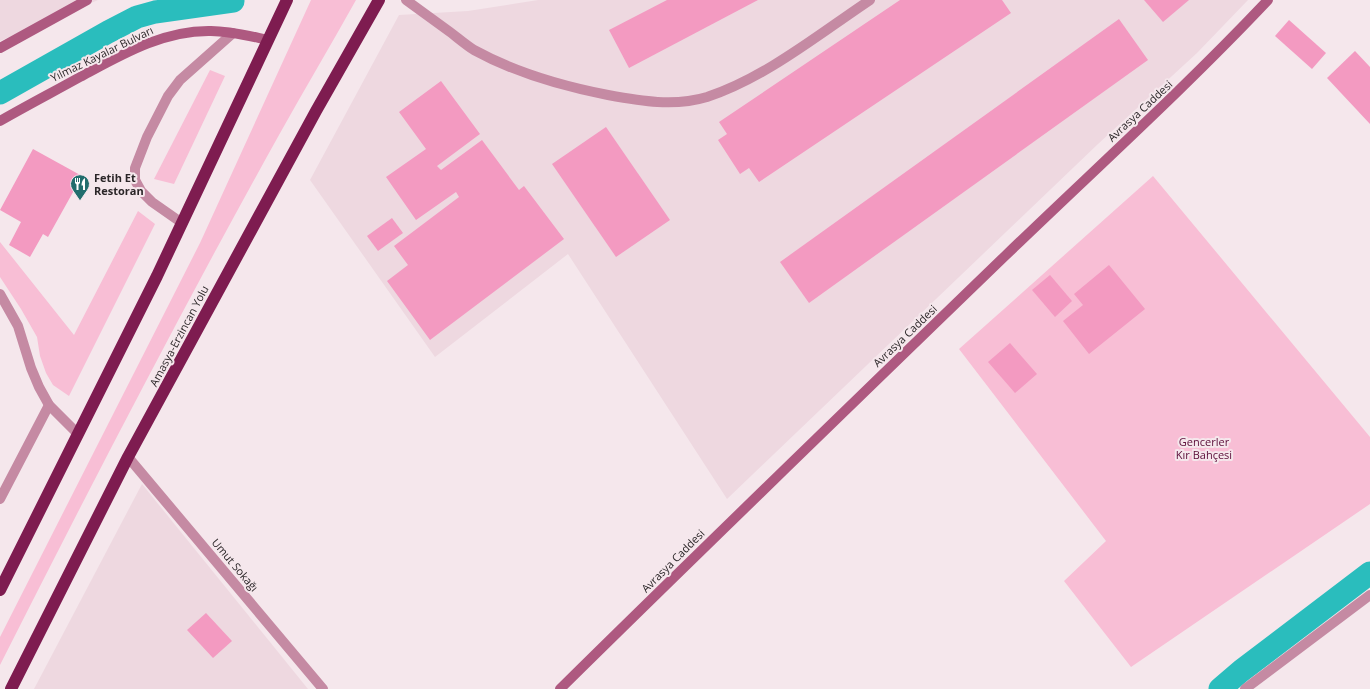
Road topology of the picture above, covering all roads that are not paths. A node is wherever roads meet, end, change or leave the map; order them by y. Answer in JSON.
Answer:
{"nodes":[{"id":1,"x":87,"y":0,"type":"edge"},
{"id":2,"x":287,"y":0,"type":"edge"},
{"id":3,"x":379,"y":0,"type":"edge"},
{"id":4,"x":406,"y":0,"type":"edge"},
{"id":5,"x":870,"y":0,"type":"edge"},
{"id":6,"x":1268,"y":0,"type":"edge"},
{"id":7,"x":233,"y":33,"type":"junction"},
{"id":8,"x":268,"y":40,"type":"junction"},
{"id":9,"x":0,"y":48,"type":"edge"},
{"id":10,"x":0,"y":121,"type":"edge"},
{"id":11,"x":182,"y":223,"type":"junction"},
{"id":12,"x":0,"y":294,"type":"edge"},
{"id":13,"x":49,"y":405,"type":"junction"},
{"id":14,"x":78,"y":434,"type":"junction"},
{"id":15,"x":128,"y":457,"type":"junction"},
{"id":16,"x":0,"y":499,"type":"edge"},
{"id":17,"x":0,"y":590,"type":"edge"},
{"id":18,"x":1370,"y":595,"type":"edge"},
{"id":19,"x":11,"y":689,"type":"edge"},
{"id":20,"x":323,"y":689,"type":"edge"},
{"id":21,"x":560,"y":689,"type":"edge"},
{"id":22,"x":1245,"y":689,"type":"edge"}],
"edges":[{"from":1,"to":9,"type":"street"},
{"from":2,"to":8,"type":"highway"},
{"from":3,"to":15,"type":"highway","name":"Amasya-Erzincan Yolu"},
{"from":4,"to":5,"type":"street"},
{"from":6,"to":21,"type":"street","name":"Avrasya Caddesi"},
{"from":7,"to":8,"type":"street","name":"Yılmaz Kayalar Bulvarı"},
{"from":7,"to":10,"type":"street","name":"Yılmaz Kayalar Bulvarı"},
{"from":7,"to":11,"type":"street"},
{"from":8,"to":11,"type":"highway"},
{"from":11,"to":14,"type":"highway"},
{"from":12,"to":13,"type":"street"},
{"from":13,"to":14,"type":"street"},
{"from":13,"to":16,"type":"street"},
{"from":14,"to":17,"type":"highway"},
{"from":15,"to":19,"type":"highway","name":"Amasya-Erzincan Yolu"},
{"from":15,"to":20,"type":"street","name":"Umut Sokağı"},
{"from":18,"to":22,"type":"street"}]}
